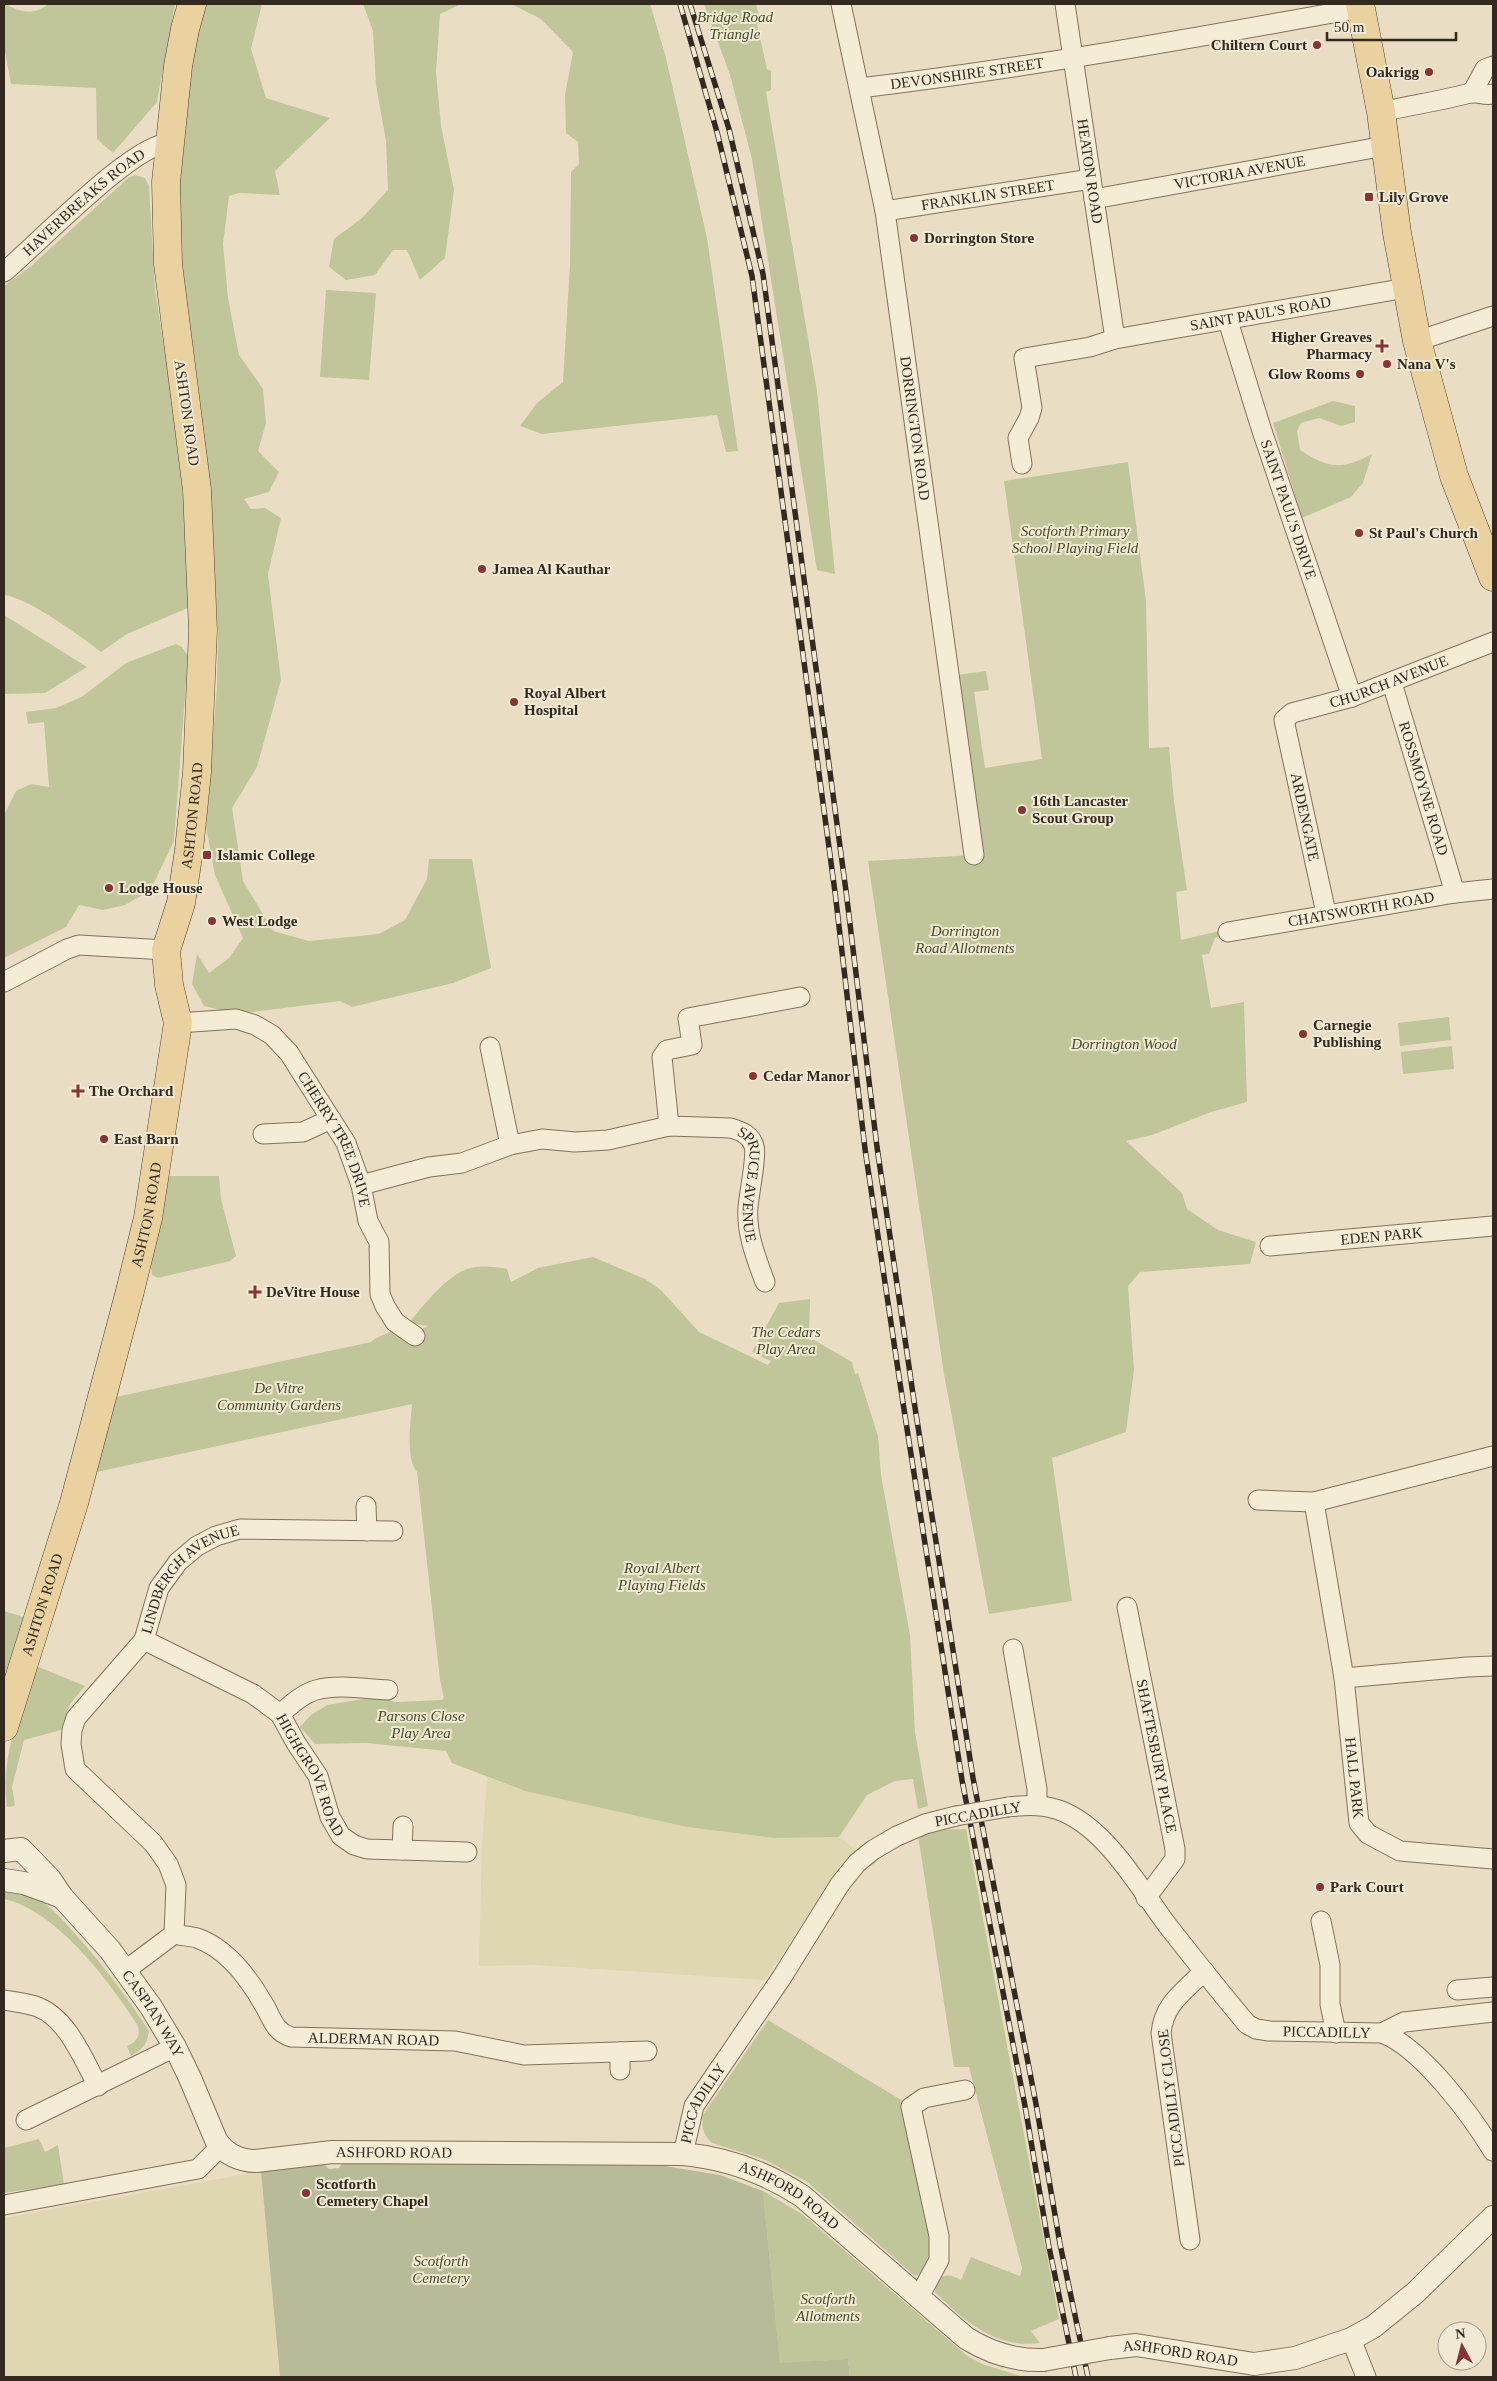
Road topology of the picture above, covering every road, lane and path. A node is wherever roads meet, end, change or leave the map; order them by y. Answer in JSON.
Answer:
{"nodes":[{"id":1,"x":192,"y":4,"type":"edge"},
{"id":2,"x":841,"y":4,"type":"edge"},
{"id":3,"x":1065,"y":4,"type":"edge"},
{"id":4,"x":1360,"y":6,"type":"edge"},
{"id":5,"x":1073,"y":58,"type":"junction"},
{"id":6,"x":1493,"y":66,"type":"edge"},
{"id":7,"x":860,"y":88,"type":"junction"},
{"id":8,"x":1472,"y":93,"type":"junction"},
{"id":9,"x":1493,"y":94,"type":"edge"},
{"id":10,"x":1381,"y":112,"type":"junction"},
{"id":11,"x":170,"y":143,"type":"junction"},
{"id":12,"x":1385,"y":146,"type":"junction"},
{"id":13,"x":1091,"y":179,"type":"junction"},
{"id":14,"x":1094,"y":199,"type":"junction"},
{"id":15,"x":885,"y":211,"type":"junction"},
{"id":16,"x":4,"y":272,"type":"edge"},
{"id":17,"x":1406,"y":288,"type":"junction"},
{"id":18,"x":1493,"y":316,"type":"edge"},
{"id":19,"x":1228,"y":320,"type":"junction"},
{"id":20,"x":1115,"y":339,"type":"junction"},
{"id":21,"x":1418,"y":341,"type":"junction"},
{"id":22,"x":1022,"y":464,"type":"dead end"},
{"id":23,"x":1493,"y":576,"type":"edge"},
{"id":24,"x":1493,"y":642,"type":"edge"},
{"id":25,"x":1392,"y":683,"type":"junction"},
{"id":26,"x":1352,"y":697,"type":"junction"},
{"id":27,"x":1284,"y":720,"type":"joint"},
{"id":28,"x":974,"y":855,"type":"dead end"},
{"id":29,"x":1493,"y":889,"type":"edge"},
{"id":30,"x":1455,"y":893,"type":"junction"},
{"id":31,"x":1326,"y":914,"type":"junction"},
{"id":32,"x":1228,"y":932,"type":"dead end"},
{"id":33,"x":166,"y":950,"type":"junction"},
{"id":34,"x":4,"y":982,"type":"edge"},
{"id":35,"x":800,"y":997,"type":"dead end"},
{"id":36,"x":178,"y":1023,"type":"junction"},
{"id":37,"x":490,"y":1047,"type":"dead end"},
{"id":38,"x":331,"y":1119,"type":"junction"},
{"id":39,"x":669,"y":1126,"type":"junction"},
{"id":40,"x":263,"y":1134,"type":"dead end"},
{"id":41,"x":510,"y":1145,"type":"junction"},
{"id":42,"x":361,"y":1185,"type":"junction"},
{"id":43,"x":1493,"y":1226,"type":"edge"},
{"id":44,"x":1270,"y":1246,"type":"dead end"},
{"id":45,"x":766,"y":1282,"type":"dead end"},
{"id":46,"x":415,"y":1336,"type":"dead end"},
{"id":47,"x":1493,"y":1456,"type":"edge"},
{"id":48,"x":1258,"y":1500,"type":"dead end"},
{"id":49,"x":1314,"y":1502,"type":"junction"},
{"id":50,"x":366,"y":1506,"type":"dead end"},
{"id":51,"x":367,"y":1531,"type":"junction"},
{"id":52,"x":393,"y":1531,"type":"dead end"},
{"id":53,"x":1127,"y":1607,"type":"dead end"},
{"id":54,"x":144,"y":1640,"type":"junction"},
{"id":55,"x":1013,"y":1650,"type":"dead end"},
{"id":56,"x":1493,"y":1666,"type":"edge"},
{"id":57,"x":1344,"y":1678,"type":"junction"},
{"id":58,"x":388,"y":1690,"type":"dead end"},
{"id":59,"x":280,"y":1714,"type":"junction"},
{"id":60,"x":4,"y":1727,"type":"edge"},
{"id":61,"x":1037,"y":1804,"type":"junction"},
{"id":62,"x":403,"y":1826,"type":"dead end"},
{"id":63,"x":402,"y":1850,"type":"junction"},
{"id":64,"x":4,"y":1851,"type":"edge"},
{"id":65,"x":467,"y":1852,"type":"dead end"},
{"id":66,"x":1493,"y":1859,"type":"edge"},
{"id":67,"x":4,"y":1880,"type":"edge"},
{"id":68,"x":62,"y":1897,"type":"junction"},
{"id":69,"x":1146,"y":1898,"type":"junction"},
{"id":70,"x":1320,"y":1921,"type":"dead end"},
{"id":71,"x":174,"y":1934,"type":"junction"},
{"id":72,"x":126,"y":1970,"type":"junction"},
{"id":73,"x":1204,"y":1972,"type":"junction"},
{"id":74,"x":1493,"y":1987,"type":"edge"},
{"id":75,"x":1457,"y":1990,"type":"dead end"},
{"id":76,"x":4,"y":2000,"type":"edge"},
{"id":77,"x":1493,"y":2012,"type":"edge"},
{"id":78,"x":1382,"y":2032,"type":"junction"},
{"id":79,"x":1336,"y":2033,"type":"junction"},
{"id":80,"x":176,"y":2047,"type":"junction"},
{"id":81,"x":647,"y":2051,"type":"dead end"},
{"id":82,"x":98,"y":2086,"type":"junction"},
{"id":83,"x":965,"y":2090,"type":"dead end"},
{"id":84,"x":35,"y":2122,"type":"dead end"},
{"id":85,"x":220,"y":2147,"type":"junction"},
{"id":86,"x":1493,"y":2151,"type":"edge"},
{"id":87,"x":683,"y":2154,"type":"junction"},
{"id":88,"x":4,"y":2205,"type":"edge"},
{"id":89,"x":1493,"y":2217,"type":"edge"},
{"id":90,"x":1190,"y":2240,"type":"dead end"},
{"id":91,"x":919,"y":2297,"type":"junction"},
{"id":92,"x":1351,"y":2339,"type":"junction"},
{"id":93,"x":1255,"y":2371,"type":"edge"},
{"id":94,"x":1366,"y":2377,"type":"edge"}],
"edges":[{"from":1,"to":11,"type":"main road","name":"ASHTON ROAD"},
{"from":2,"to":7,"type":"street","name":"DORRINGTON ROAD"},
{"from":3,"to":5,"type":"street","name":"HEATON ROAD"},
{"from":4,"to":5,"type":"street","name":"DEVONSHIRE STREET"},
{"from":4,"to":10,"type":"main road"},
{"from":5,"to":7,"type":"street","name":"DEVONSHIRE STREET"},
{"from":5,"to":13,"type":"street","name":"HEATON ROAD"},
{"from":6,"to":8,"type":"street"},
{"from":7,"to":15,"type":"street","name":"DORRINGTON ROAD"},
{"from":8,"to":9,"type":"street"},
{"from":8,"to":10,"type":"street"},
{"from":10,"to":12,"type":"main road"},
{"from":11,"to":16,"type":"street","name":"HAVERBREAKS ROAD"},
{"from":11,"to":33,"type":"main road","name":"ASHTON ROAD"},
{"from":12,"to":14,"type":"street","name":"VICTORIA AVENUE"},
{"from":12,"to":17,"type":"main road"},
{"from":13,"to":14,"type":"street","name":"HEATON ROAD"},
{"from":13,"to":15,"type":"street","name":"FRANKLIN STREET"},
{"from":14,"to":20,"type":"street","name":"HEATON ROAD"},
{"from":15,"to":28,"type":"street","name":"DORRINGTON ROAD"},
{"from":17,"to":19,"type":"street","name":"SAINT PAUL'S ROAD"},
{"from":17,"to":21,"type":"main road"},
{"from":18,"to":21,"type":"street"},
{"from":19,"to":20,"type":"street","name":"SAINT PAUL'S ROAD"},
{"from":19,"to":26,"type":"street","name":"SAINT PAUL'S DRIVE"},
{"from":20,"to":22,"type":"street","name":"SAINT PAUL'S ROAD"},
{"from":21,"to":23,"type":"main road"},
{"from":24,"to":25,"type":"street","name":"CHURCH AVENUE"},
{"from":25,"to":26,"type":"street","name":"CHURCH AVENUE"},
{"from":25,"to":30,"type":"street","name":"ROSSMOYNE ROAD"},
{"from":26,"to":27,"type":"street","name":"CHURCH AVENUE"},
{"from":27,"to":31,"type":"street","name":"ARDENGATE"},
{"from":29,"to":30,"type":"street","name":"CHATSWORTH ROAD"},
{"from":30,"to":31,"type":"street","name":"CHATSWORTH ROAD"},
{"from":31,"to":32,"type":"street","name":"CHATSWORTH ROAD"},
{"from":33,"to":34,"type":"street"},
{"from":33,"to":36,"type":"main road","name":"ASHTON ROAD"},
{"from":35,"to":39,"type":"street"},
{"from":36,"to":38,"type":"street","name":"CHERRY TREE DRIVE"},
{"from":36,"to":60,"type":"main road","name":"ASHTON ROAD"},
{"from":37,"to":41,"type":"street"},
{"from":38,"to":40,"type":"street"},
{"from":38,"to":42,"type":"street","name":"CHERRY TREE DRIVE"},
{"from":39,"to":41,"type":"street","name":"SPRUCE AVENUE"},
{"from":39,"to":45,"type":"street","name":"SPRUCE AVENUE"},
{"from":41,"to":42,"type":"street","name":"SPRUCE AVENUE"},
{"from":42,"to":46,"type":"street","name":"CHERRY TREE DRIVE"},
{"from":43,"to":44,"type":"street","name":"EDEN PARK"},
{"from":47,"to":49,"type":"street"},
{"from":48,"to":49,"type":"street"},
{"from":49,"to":57,"type":"street","name":"HALL PARK"},
{"from":50,"to":51,"type":"street"},
{"from":51,"to":52,"type":"street","name":"LINDBERGH AVENUE"},
{"from":51,"to":54,"type":"street","name":"LINDBERGH AVENUE"},
{"from":53,"to":69,"type":"street","name":"SHAFTESBURY PLACE"},
{"from":54,"to":59,"type":"street","name":"HIGHGROVE ROAD"},
{"from":54,"to":71,"type":"street","name":"LINDBERGH AVENUE"},
{"from":55,"to":61,"type":"street"},
{"from":56,"to":57,"type":"street"},
{"from":57,"to":66,"type":"street","name":"HALL PARK"},
{"from":58,"to":59,"type":"street"},
{"from":59,"to":63,"type":"street","name":"HIGHGROVE ROAD"},
{"from":61,"to":69,"type":"street","name":"PICCADILLY"},
{"from":61,"to":87,"type":"street","name":"PICCADILLY","bridge":true},
{"from":62,"to":63,"type":"street"},
{"from":63,"to":65,"type":"street","name":"HIGHGROVE ROAD"},
{"from":64,"to":68,"type":"street","name":"CASPIAN WAY"},
{"from":67,"to":68,"type":"street","name":"CASPIAN WAY"},
{"from":68,"to":72,"type":"street","name":"CASPIAN WAY"},
{"from":69,"to":73,"type":"street","name":"PICCADILLY"},
{"from":70,"to":79,"type":"street"},
{"from":71,"to":72,"type":"street"},
{"from":71,"to":81,"type":"street","name":"ALDERMAN ROAD"},
{"from":72,"to":80,"type":"street","name":"CASPIAN WAY"},
{"from":73,"to":79,"type":"street","name":"PICCADILLY"},
{"from":73,"to":90,"type":"street","name":"PICCADILLY CLOSE"},
{"from":74,"to":75,"type":"street"},
{"from":76,"to":82,"type":"street"},
{"from":77,"to":78,"type":"street","name":"PICCADILLY"},
{"from":78,"to":79,"type":"street","name":"PICCADILLY"},
{"from":78,"to":86,"type":"street","name":"PICCADILLY"},
{"from":80,"to":82,"type":"street"},
{"from":80,"to":85,"type":"street","name":"CASPIAN WAY"},
{"from":82,"to":84,"type":"street"},
{"from":83,"to":91,"type":"street"},
{"from":85,"to":87,"type":"street","name":"ASHFORD ROAD"},
{"from":85,"to":88,"type":"street"},
{"from":87,"to":91,"type":"street","name":"ASHFORD ROAD"},
{"from":89,"to":92,"type":"street","name":"ASHFORD ROAD"},
{"from":91,"to":93,"type":"street","name":"ASHFORD ROAD","bridge":true},
{"from":92,"to":93,"type":"street","name":"ASHFORD ROAD"},
{"from":92,"to":94,"type":"street"}]}
